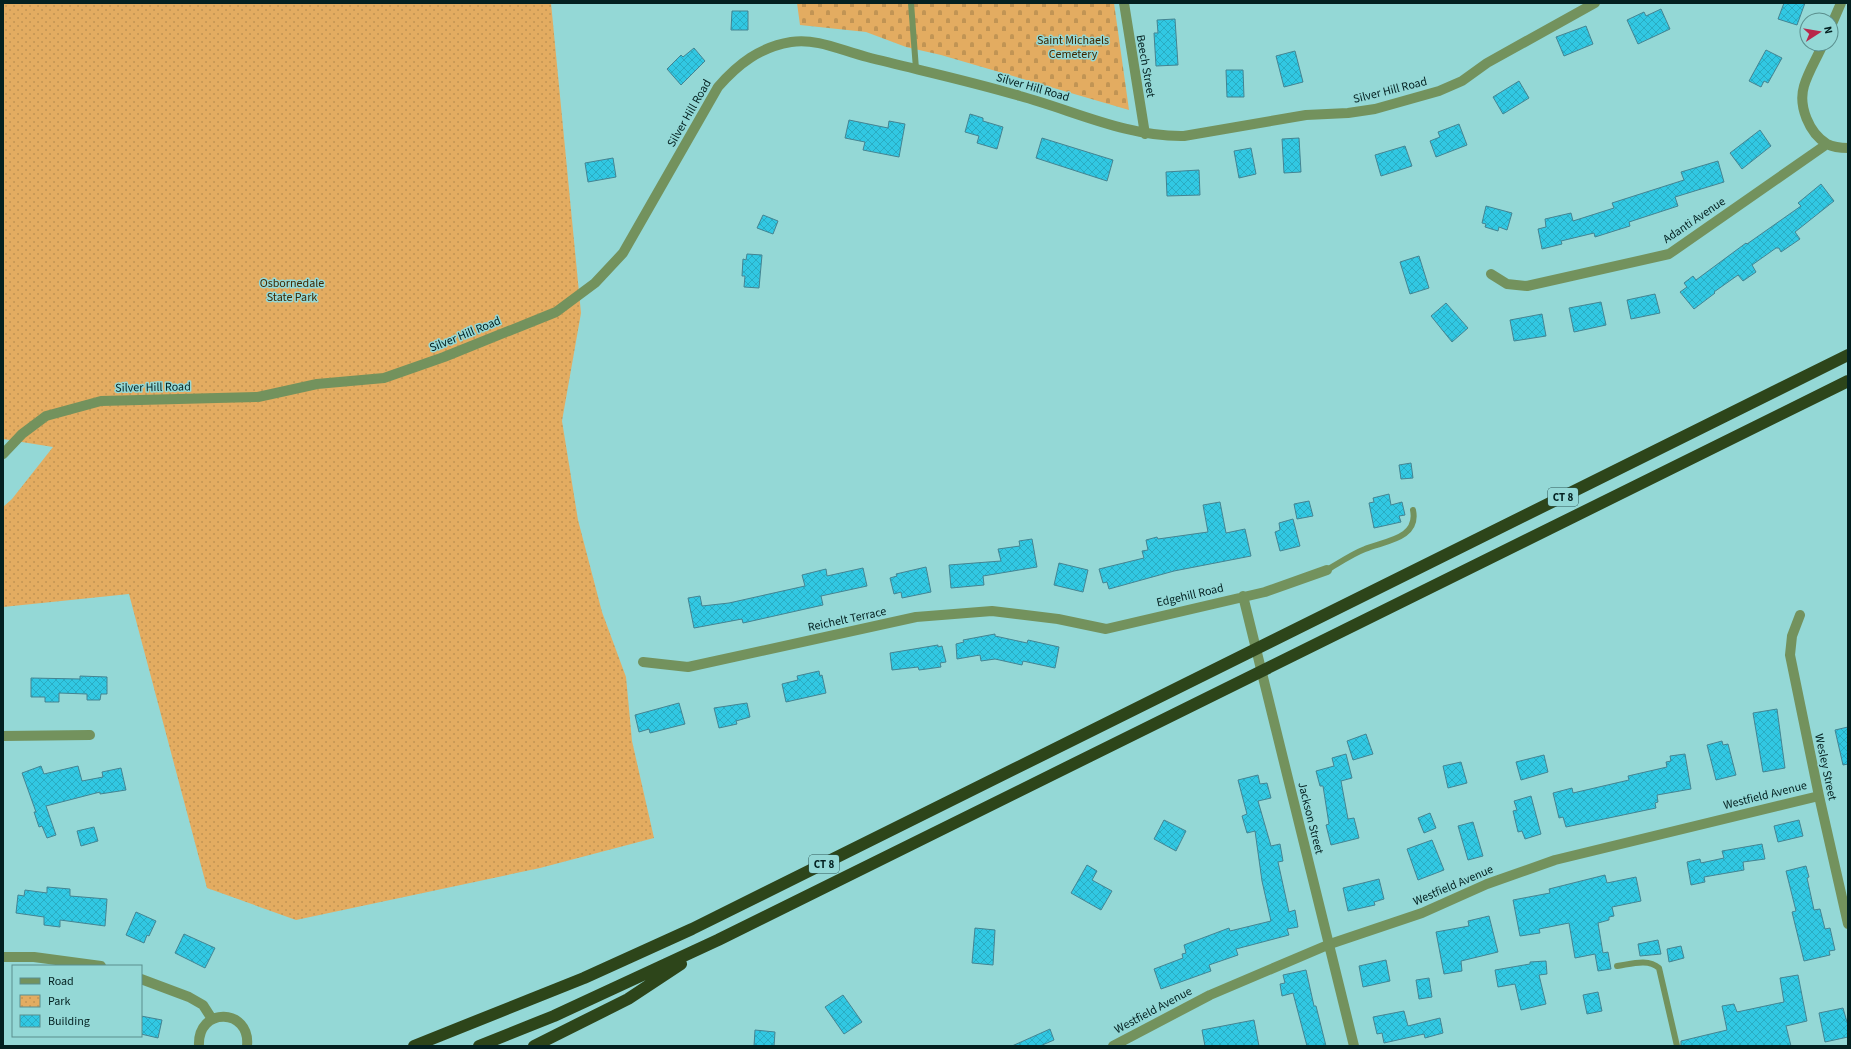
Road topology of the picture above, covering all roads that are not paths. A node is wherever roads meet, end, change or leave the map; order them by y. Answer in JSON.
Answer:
{"nodes":[{"id":1,"x":911,"y":3,"type":"edge"},
{"id":2,"x":1124,"y":3,"type":"edge"},
{"id":3,"x":1595,"y":3,"type":"edge"},
{"id":4,"x":1819,"y":52,"type":"edge"},
{"id":5,"x":916,"y":69,"type":"junction"},
{"id":6,"x":1144,"y":134,"type":"junction"},
{"id":7,"x":1827,"y":144,"type":"junction"},
{"id":8,"x":1848,"y":148,"type":"edge"},
{"id":9,"x":1491,"y":274,"type":"dead end"},
{"id":10,"x":1848,"y":355,"type":"edge"},
{"id":11,"x":1848,"y":381,"type":"edge"},
{"id":12,"x":3,"y":454,"type":"edge"},
{"id":13,"x":1413,"y":510,"type":"dead end"},
{"id":14,"x":1327,"y":570,"type":"joint"},
{"id":15,"x":1243,"y":596,"type":"junction"},
{"id":16,"x":1800,"y":616,"type":"dead end"},
{"id":17,"x":1058,"y":619,"type":"joint"},
{"id":18,"x":643,"y":662,"type":"dead end"},
{"id":19,"x":90,"y":735,"type":"dead end"},
{"id":20,"x":3,"y":736,"type":"edge"},
{"id":21,"x":1819,"y":796,"type":"junction"},
{"id":22,"x":1848,"y":924,"type":"edge"},
{"id":23,"x":718,"y":940,"type":"junction"},
{"id":24,"x":1330,"y":944,"type":"junction"},
{"id":25,"x":3,"y":957,"type":"edge"},
{"id":26,"x":94,"y":965,"type":"edge"},
{"id":27,"x":1618,"y":966,"type":"dead end"},
{"id":28,"x":142,"y":979,"type":"edge"},
{"id":29,"x":212,"y":1019,"type":"junction"},
{"id":30,"x":199,"y":1046,"type":"edge"},
{"id":31,"x":247,"y":1046,"type":"edge"},
{"id":32,"x":414,"y":1046,"type":"edge"},
{"id":33,"x":479,"y":1046,"type":"edge"},
{"id":34,"x":534,"y":1046,"type":"edge"},
{"id":35,"x":1113,"y":1046,"type":"edge"},
{"id":36,"x":1354,"y":1046,"type":"edge"},
{"id":37,"x":1677,"y":1046,"type":"edge"}],
"edges":[{"from":1,"to":5,"type":"lane"},
{"from":2,"to":6,"type":"street","name":"Beech Street"},
{"from":3,"to":6,"type":"street","name":"Silver Hill Road"},
{"from":4,"to":7,"type":"street"},
{"from":5,"to":6,"type":"street","name":"Silver Hill Road"},
{"from":5,"to":12,"type":"street","name":"Silver Hill Road"},
{"from":7,"to":8,"type":"street"},
{"from":7,"to":9,"type":"street","name":"Adanti Avenue"},
{"from":10,"to":32,"type":"highway","number":"CT 8"},
{"from":11,"to":23,"type":"highway","number":"CT 8"},
{"from":13,"to":14,"type":"lane"},
{"from":14,"to":15,"type":"street","name":"Edgehill Road"},
{"from":15,"to":17,"type":"street","name":"Edgehill Road"},
{"from":15,"to":24,"type":"street","name":"Jackson Street"},
{"from":16,"to":21,"type":"street","name":"Wesley Street"},
{"from":17,"to":18,"type":"street","name":"Reichelt Terrace"},
{"from":19,"to":20,"type":"street"},
{"from":21,"to":22,"type":"street","name":"Wesley Street"},
{"from":21,"to":24,"type":"street","name":"Westfield Avenue"},
{"from":23,"to":33,"type":"highway","number":"CT 8"},
{"from":23,"to":34,"type":"highway"},
{"from":24,"to":35,"type":"street","name":"Westfield Avenue"},
{"from":24,"to":36,"type":"street","name":"Jackson Street"},
{"from":25,"to":26,"type":"street"},
{"from":27,"to":37,"type":"lane"},
{"from":28,"to":29,"type":"street"},
{"from":29,"to":30,"type":"street"},
{"from":29,"to":31,"type":"street"}]}
